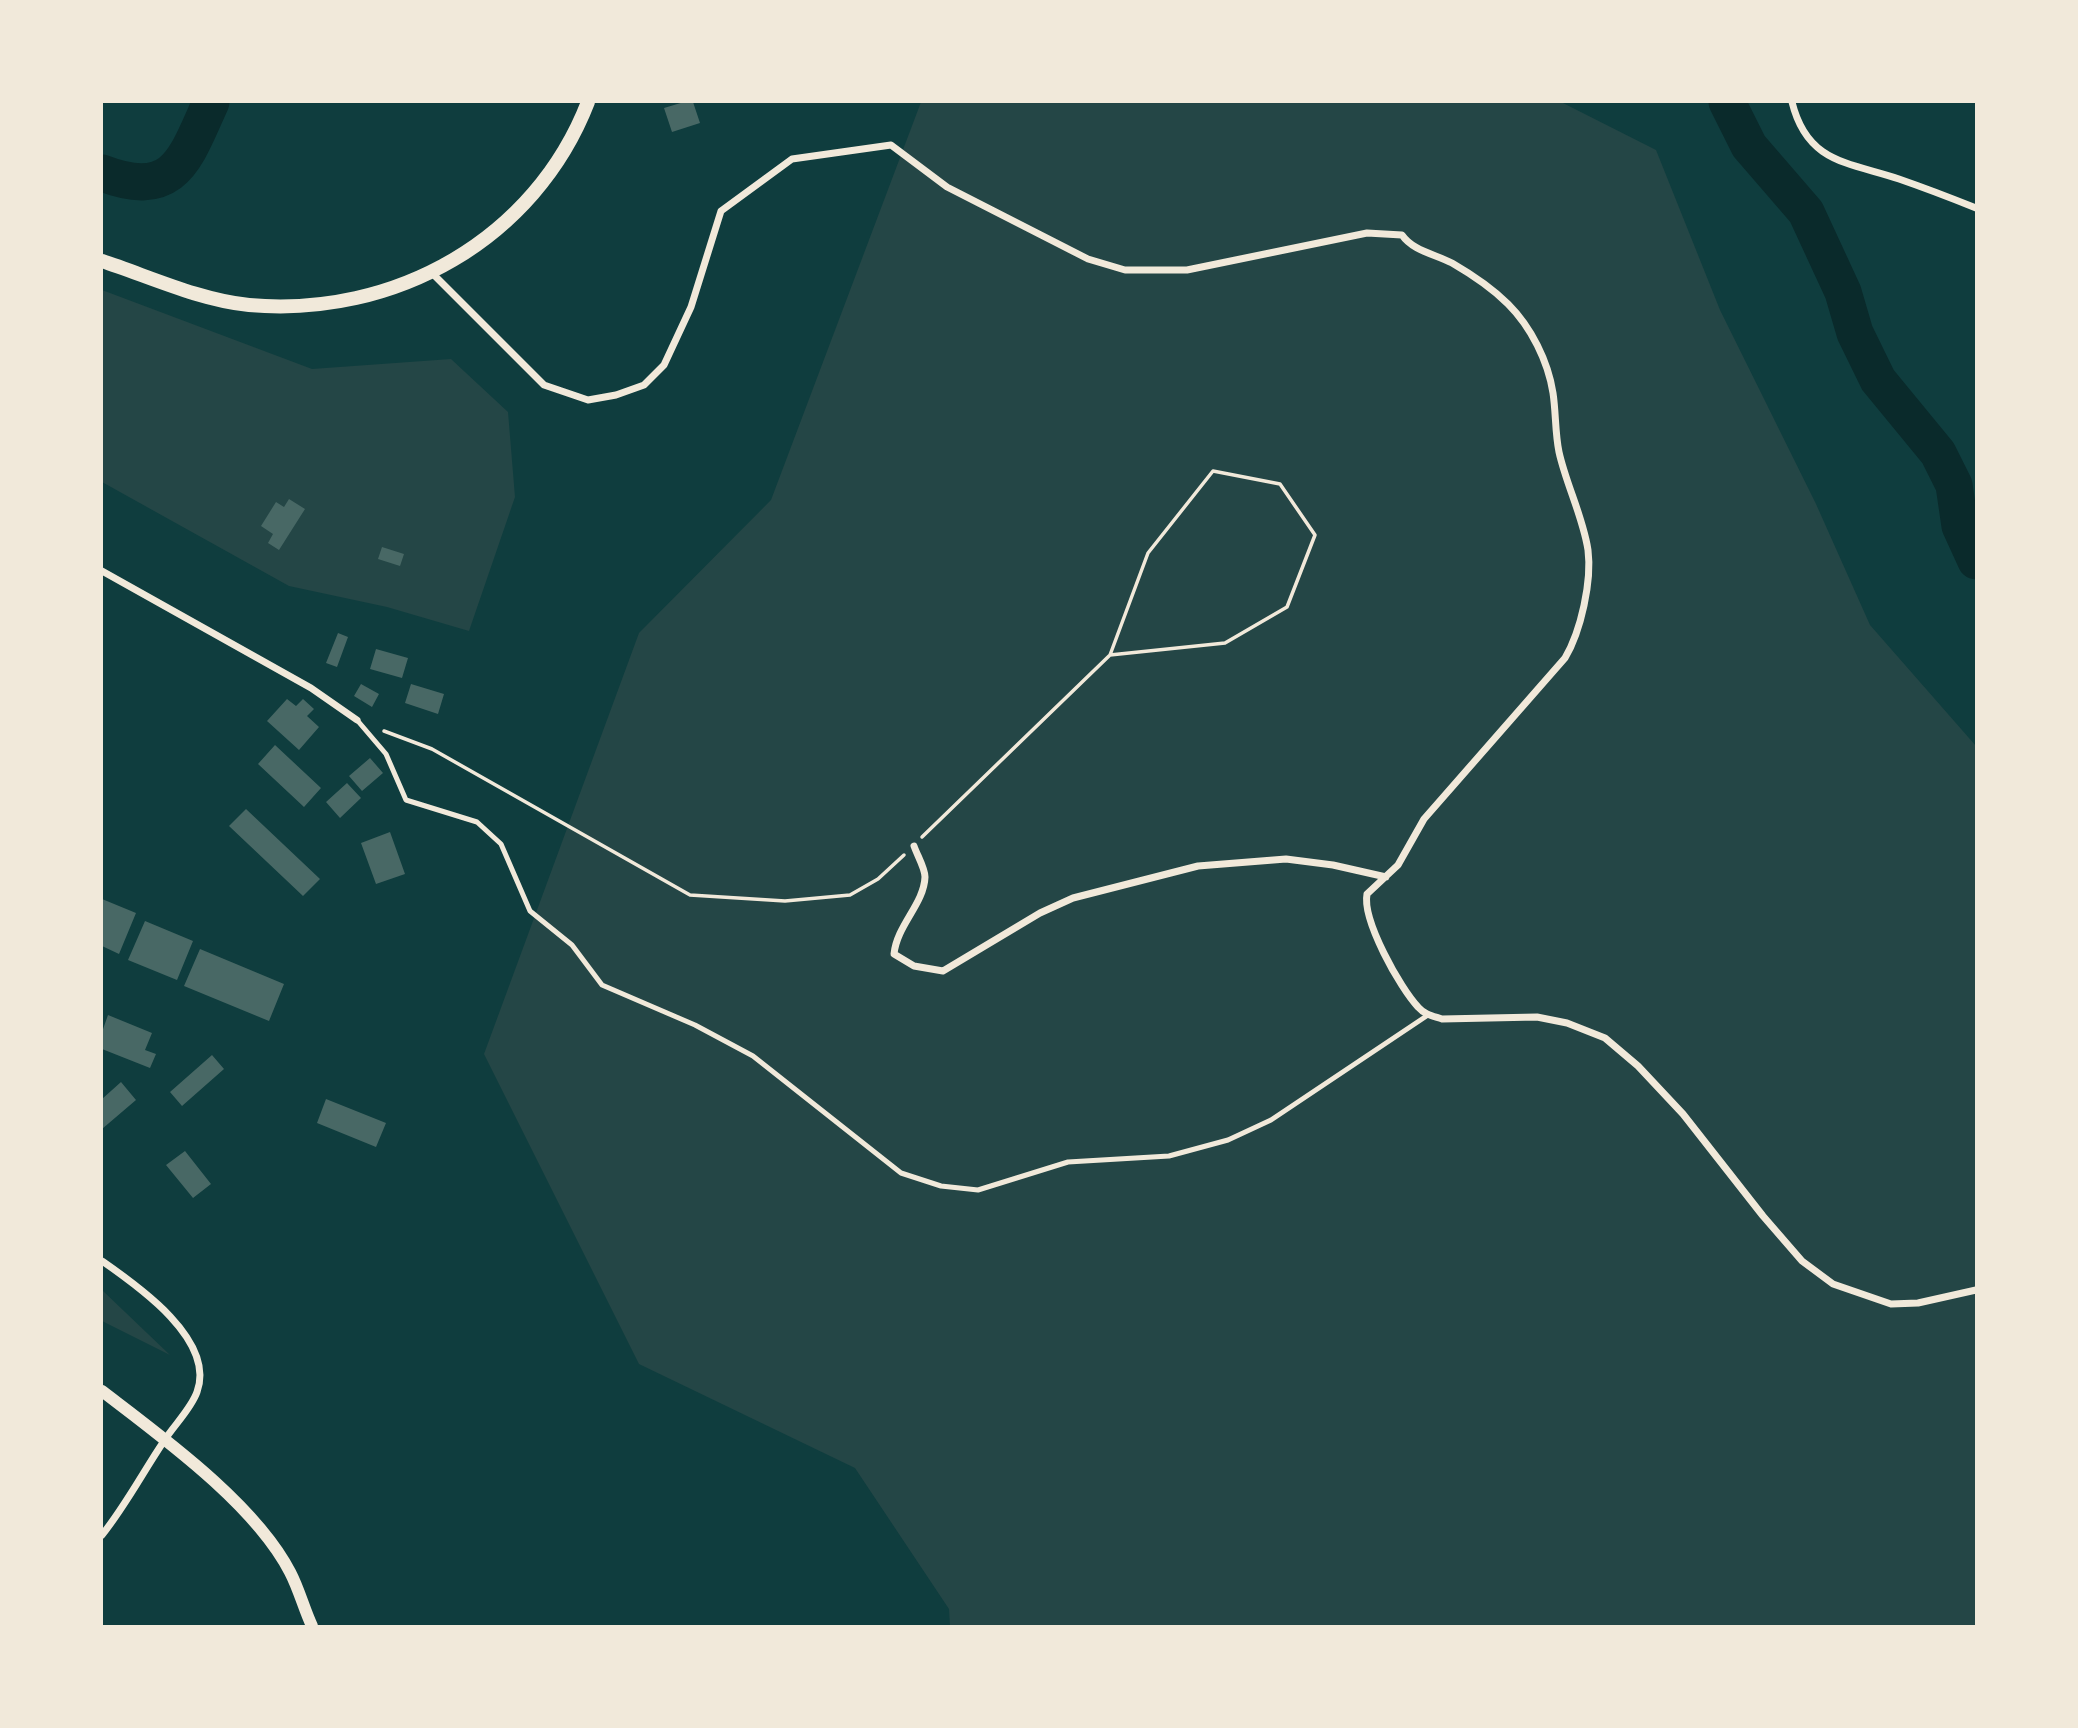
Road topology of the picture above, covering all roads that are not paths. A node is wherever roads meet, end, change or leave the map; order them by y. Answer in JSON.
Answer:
{"nodes":[{"id":1,"x":588,"y":102,"type":"edge"},
{"id":2,"x":1792,"y":102,"type":"edge"},
{"id":3,"x":1976,"y":208,"type":"edge"},
{"id":4,"x":102,"y":261,"type":"edge"},
{"id":5,"x":432,"y":273,"type":"junction"},
{"id":6,"x":102,"y":571,"type":"edge"},
{"id":7,"x":357,"y":720,"type":"joint"},
{"id":8,"x":914,"y":846,"type":"road end"},
{"id":9,"x":1386,"y":877,"type":"junction"},
{"id":10,"x":1428,"y":1015,"type":"junction"},
{"id":11,"x":102,"y":1261,"type":"edge"},
{"id":12,"x":1976,"y":1290,"type":"edge"},
{"id":13,"x":102,"y":1391,"type":"edge"},
{"id":14,"x":164,"y":1440,"type":"junction"},
{"id":15,"x":102,"y":1535,"type":"edge"},
{"id":16,"x":312,"y":1626,"type":"edge"}],
"edges":[{"from":1,"to":5,"type":"main road"},
{"from":2,"to":3,"type":"street"},
{"from":4,"to":5,"type":"main road"},
{"from":5,"to":9,"type":"street"},
{"from":6,"to":7,"type":"street"},
{"from":7,"to":10,"type":"lane"},
{"from":8,"to":9,"type":"street"},
{"from":9,"to":10,"type":"street"},
{"from":10,"to":12,"type":"street"},
{"from":11,"to":14,"type":"street"},
{"from":13,"to":14,"type":"street"},
{"from":14,"to":15,"type":"street"},
{"from":14,"to":16,"type":"street"}]}
